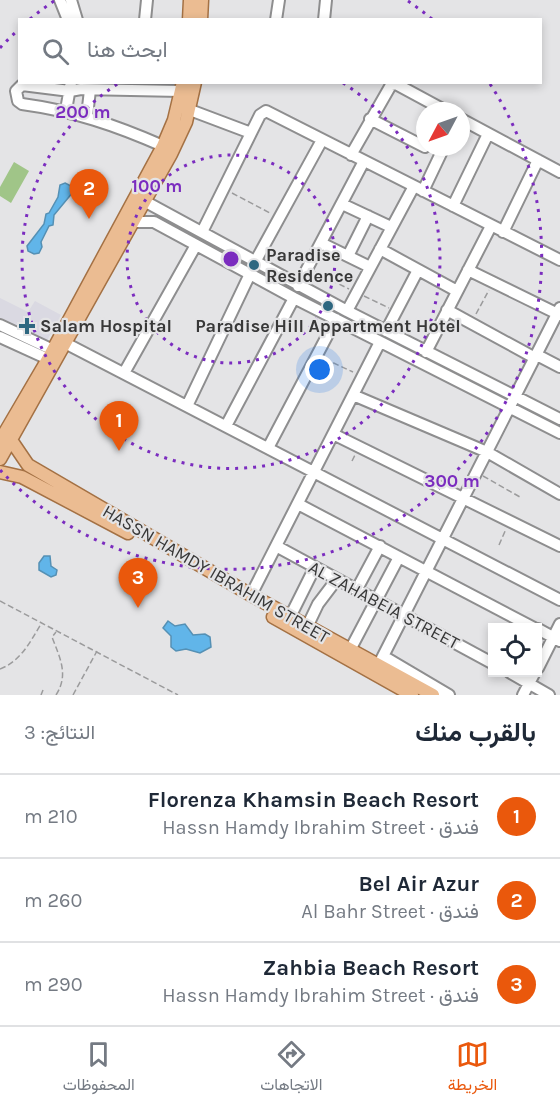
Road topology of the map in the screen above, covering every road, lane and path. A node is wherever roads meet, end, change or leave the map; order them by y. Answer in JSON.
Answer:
{"nodes":[{"id":1,"x":60,"y":0,"type":"edge"},
{"id":2,"x":72,"y":0,"type":"edge"},
{"id":3,"x":147,"y":0,"type":"edge"},
{"id":4,"x":190,"y":0,"type":"edge"},
{"id":5,"x":202,"y":0,"type":"edge"},
{"id":6,"x":279,"y":0,"type":"edge"},
{"id":7,"x":326,"y":0,"type":"edge"},
{"id":8,"x":67,"y":18,"type":"edge"},
{"id":9,"x":76,"y":18,"type":"edge"},
{"id":10,"x":145,"y":18,"type":"edge"},
{"id":11,"x":189,"y":18,"type":"edge"},
{"id":12,"x":201,"y":18,"type":"edge"},
{"id":13,"x":276,"y":18,"type":"edge"},
{"id":14,"x":324,"y":18,"type":"edge"},
{"id":15,"x":195,"y":84,"type":"edge"},
{"id":16,"x":79,"y":87,"type":"edge"},
{"id":17,"x":182,"y":87,"type":"edge"},
{"id":18,"x":428,"y":102,"type":"edge"},
{"id":19,"x":66,"y":110,"type":"junction"},
{"id":20,"x":190,"y":110,"type":"junction"},
{"id":21,"x":87,"y":116,"type":"junction"},
{"id":22,"x":370,"y":119,"type":"junction"},
{"id":23,"x":470,"y":124,"type":"edge"},
{"id":24,"x":250,"y":133,"type":"junction"},
{"id":25,"x":488,"y":134,"type":"junction"},
{"id":26,"x":322,"y":140,"type":"junction"},
{"id":27,"x":416,"y":142,"type":"edge"},
{"id":28,"x":163,"y":146,"type":"junction"},
{"id":29,"x":351,"y":155,"type":"junction"},
{"id":30,"x":439,"y":156,"type":"edge"},
{"id":31,"x":538,"y":160,"type":"junction"},
{"id":32,"x":364,"y":161,"type":"junction"},
{"id":33,"x":560,"y":172,"type":"edge"},
{"id":34,"x":418,"y":188,"type":"junction"},
{"id":35,"x":223,"y":189,"type":"junction"},
{"id":36,"x":146,"y":202,"type":"junction"},
{"id":37,"x":342,"y":204,"type":"junction"},
{"id":38,"x":453,"y":206,"type":"junction"},
{"id":39,"x":168,"y":214,"type":"junction"},
{"id":40,"x":368,"y":216,"type":"junction"},
{"id":41,"x":279,"y":218,"type":"junction"},
{"id":42,"x":135,"y":222,"type":"junction"},
{"id":43,"x":491,"y":226,"type":"junction"},
{"id":44,"x":163,"y":227,"type":"junction"},
{"id":45,"x":391,"y":228,"type":"junction"},
{"id":46,"x":202,"y":232,"type":"junction"},
{"id":47,"x":503,"y":232,"type":"junction"},
{"id":48,"x":321,"y":243,"type":"junction"},
{"id":49,"x":196,"y":244,"type":"junction"},
{"id":50,"x":380,"y":249,"type":"junction"},
{"id":51,"x":348,"y":256,"type":"junction"},
{"id":52,"x":560,"y":260,"type":"edge"},
{"id":53,"x":255,"y":261,"type":"junction"},
{"id":54,"x":309,"y":265,"type":"junction"},
{"id":55,"x":370,"y":267,"type":"junction"},
{"id":56,"x":418,"y":270,"type":"junction"},
{"id":57,"x":468,"y":270,"type":"junction"},
{"id":58,"x":250,"y":274,"type":"junction"},
{"id":59,"x":279,"y":276,"type":"junction"},
{"id":60,"x":493,"y":282,"type":"junction"},
{"id":61,"x":273,"y":286,"type":"junction"},
{"id":62,"x":298,"y":286,"type":"junction"},
{"id":63,"x":457,"y":291,"type":"junction"},
{"id":64,"x":357,"y":293,"type":"junction"},
{"id":65,"x":294,"y":298,"type":"junction"},
{"id":66,"x":447,"y":310,"type":"junction"},
{"id":67,"x":347,"y":311,"type":"junction"},
{"id":68,"x":396,"y":311,"type":"junction"},
{"id":69,"x":559,"y":313,"type":"edge"},
{"id":70,"x":336,"y":319,"type":"junction"},
{"id":71,"x":471,"y":323,"type":"junction"},
{"id":72,"x":0,"y":325,"type":"edge"},
{"id":73,"x":386,"y":331,"type":"junction"},
{"id":74,"x":0,"y":337,"type":"edge"},
{"id":75,"x":404,"y":340,"type":"junction"},
{"id":76,"x":380,"y":342,"type":"junction"},
{"id":77,"x":67,"y":344,"type":"junction"},
{"id":78,"x":397,"y":351,"type":"junction"},
{"id":79,"x":426,"y":352,"type":"junction"},
{"id":80,"x":50,"y":355,"type":"junction"},
{"id":81,"x":317,"y":355,"type":"junction"},
{"id":82,"x":536,"y":357,"type":"junction"},
{"id":83,"x":560,"y":367,"type":"edge"},
{"id":84,"x":124,"y":373,"type":"junction"},
{"id":85,"x":362,"y":377,"type":"junction"},
{"id":86,"x":353,"y":395,"type":"junction"},
{"id":87,"x":516,"y":396,"type":"junction"},
{"id":88,"x":187,"y":406,"type":"junction"},
{"id":89,"x":510,"y":407,"type":"junction"},
{"id":90,"x":560,"y":419,"type":"edge"},
{"id":91,"x":226,"y":426,"type":"junction"},
{"id":92,"x":560,"y":433,"type":"edge"},
{"id":93,"x":333,"y":434,"type":"junction"},
{"id":94,"x":6,"y":440,"type":"edge"},
{"id":95,"x":268,"y":448,"type":"junction"},
{"id":96,"x":487,"y":452,"type":"junction"},
{"id":97,"x":0,"y":459,"type":"edge"},
{"id":98,"x":25,"y":471,"type":"junction"},
{"id":99,"x":0,"y":472,"type":"edge"},
{"id":100,"x":314,"y":472,"type":"junction"},
{"id":101,"x":477,"y":473,"type":"junction"},
{"id":102,"x":560,"y":494,"type":"edge"},
{"id":103,"x":464,"y":497,"type":"junction"},
{"id":104,"x":520,"y":497,"type":"dead end"},
{"id":105,"x":298,"y":504,"type":"junction"},
{"id":106,"x":510,"y":520,"type":"junction"},
{"id":107,"x":443,"y":539,"type":"junction"},
{"id":108,"x":499,"y":545,"type":"dead end"},
{"id":109,"x":276,"y":546,"type":"junction"},
{"id":110,"x":380,"y":546,"type":"junction"},
{"id":111,"x":560,"y":546,"type":"edge"},
{"id":112,"x":399,"y":557,"type":"junction"},
{"id":113,"x":315,"y":567,"type":"junction"},
{"id":114,"x":426,"y":571,"type":"junction"},
{"id":115,"x":337,"y":579,"type":"junction"},
{"id":116,"x":357,"y":589,"type":"junction"},
{"id":117,"x":251,"y":595,"type":"junction"},
{"id":118,"x":377,"y":600,"type":"junction"},
{"id":119,"x":560,"y":600,"type":"edge"},
{"id":120,"x":0,"y":601,"type":"edge"},
{"id":121,"x":404,"y":614,"type":"junction"},
{"id":122,"x":290,"y":617,"type":"junction"},
{"id":123,"x":42,"y":623,"type":"junction"},
{"id":124,"x":526,"y":623,"type":"edge"},
{"id":125,"x":560,"y":624,"type":"edge"},
{"id":126,"x":307,"y":627,"type":"junction"},
{"id":127,"x":57,"y":631,"type":"junction"},
{"id":128,"x":542,"y":631,"type":"edge"},
{"id":129,"x":556,"y":639,"type":"edge"},
{"id":130,"x":97,"y":650,"type":"junction"},
{"id":131,"x":350,"y":650,"type":"junction"},
{"id":132,"x":542,"y":660,"type":"edge"},
{"id":133,"x":380,"y":661,"type":"junction"},
{"id":134,"x":488,"y":661,"type":"edge"},
{"id":135,"x":0,"y":669,"type":"edge"},
{"id":136,"x":517,"y":677,"type":"edge"},
{"id":137,"x":532,"y":677,"type":"edge"},
{"id":138,"x":529,"y":684,"type":"junction"},
{"id":139,"x":43,"y":690,"type":"dead end"},
{"id":140,"x":168,"y":691,"type":"junction"},
{"id":141,"x":41,"y":695,"type":"edge"},
{"id":142,"x":56,"y":695,"type":"edge"},
{"id":143,"x":74,"y":695,"type":"edge"},
{"id":144,"x":166,"y":695,"type":"edge"},
{"id":145,"x":178,"y":695,"type":"edge"},
{"id":146,"x":412,"y":695,"type":"edge"},
{"id":147,"x":433,"y":695,"type":"edge"},
{"id":148,"x":449,"y":695,"type":"edge"},
{"id":149,"x":523,"y":695,"type":"edge"},
{"id":150,"x":549,"y":695,"type":"edge"}],
"edges":[{"from":1,"to":8,"type":"street"},
{"from":2,"to":9,"type":"street"},
{"from":3,"to":10,"type":"street"},
{"from":4,"to":11,"type":"main road"},
{"from":5,"to":12,"type":"main road"},
{"from":6,"to":13,"type":"street"},
{"from":7,"to":14,"type":"street"},
{"from":15,"to":20,"type":"main road"},
{"from":16,"to":17,"type":"street"},
{"from":16,"to":19,"type":"street"},
{"from":16,"to":19,"type":"street"},
{"from":16,"to":21,"type":"street"},
{"from":17,"to":28,"type":"main road"},
{"from":18,"to":22,"type":"street"},
{"from":19,"to":21,"type":"street"},
{"from":20,"to":24,"type":"street"},
{"from":20,"to":36,"type":"main road"},
{"from":21,"to":28,"type":"street"},
{"from":22,"to":27,"type":"street"},
{"from":22,"to":29,"type":"street"},
{"from":23,"to":25,"type":"street"},
{"from":24,"to":26,"type":"street"},
{"from":24,"to":35,"type":"street"},
{"from":25,"to":31,"type":"street"},
{"from":25,"to":38,"type":"street"},
{"from":26,"to":29,"type":"street"},
{"from":26,"to":41,"type":"street"},
{"from":28,"to":80,"type":"main road"},
{"from":29,"to":32,"type":"street"},
{"from":30,"to":34,"type":"street"},
{"from":31,"to":33,"type":"street"},
{"from":31,"to":47,"type":"street"},
{"from":32,"to":34,"type":"street"},
{"from":32,"to":37,"type":"street"},
{"from":34,"to":38,"type":"street"},
{"from":34,"to":45,"type":"street"},
{"from":35,"to":41,"type":"path"},
{"from":35,"to":46,"type":"street"},
{"from":36,"to":39,"type":"street"},
{"from":36,"to":42,"type":"main road"},
{"from":37,"to":40,"type":"street"},
{"from":37,"to":48,"type":"street"},
{"from":38,"to":43,"type":"street"},
{"from":39,"to":44,"type":"street"},
{"from":39,"to":46,"type":"street"},
{"from":40,"to":45,"type":"street"},
{"from":40,"to":51,"type":"street"},
{"from":41,"to":53,"type":"street"},
{"from":42,"to":44,"type":"street"},
{"from":42,"to":77,"type":"main road"},
{"from":43,"to":47,"type":"street"},
{"from":43,"to":57,"type":"street"},
{"from":44,"to":49,"type":"street"},
{"from":45,"to":50,"type":"street"},
{"from":46,"to":53,"type":"street"},
{"from":47,"to":52,"type":"street"},
{"from":48,"to":51,"type":"street"},
{"from":48,"to":54,"type":"street"},
{"from":49,"to":58,"type":"street"},
{"from":49,"to":84,"type":"street"},
{"from":50,"to":55,"type":"street"},
{"from":50,"to":56,"type":"street"},
{"from":51,"to":55,"type":"street"},
{"from":53,"to":59,"type":"street"},
{"from":54,"to":62,"type":"street"},
{"from":54,"to":64,"type":"path"},
{"from":55,"to":64,"type":"street"},
{"from":56,"to":63,"type":"street"},
{"from":56,"to":68,"type":"street"},
{"from":57,"to":60,"type":"street"},
{"from":57,"to":63,"type":"street"},
{"from":58,"to":61,"type":"street"},
{"from":58,"to":88,"type":"street"},
{"from":59,"to":61,"type":"street"},
{"from":59,"to":62,"type":"street"},
{"from":60,"to":69,"type":"street"},
{"from":60,"to":71,"type":"path"},
{"from":61,"to":65,"type":"street"},
{"from":62,"to":67,"type":"street"},
{"from":63,"to":66,"type":"street"},
{"from":64,"to":67,"type":"street"},
{"from":64,"to":68,"type":"path"},
{"from":65,"to":70,"type":"street"},
{"from":65,"to":91,"type":"street"},
{"from":66,"to":71,"type":"street"},
{"from":66,"to":79,"type":"street"},
{"from":67,"to":73,"type":"street"},
{"from":68,"to":73,"type":"street"},
{"from":69,"to":82,"type":"street"},
{"from":70,"to":76,"type":"street"},
{"from":70,"to":81,"type":"street"},
{"from":71,"to":82,"type":"street"},
{"from":72,"to":80,"type":"street"},
{"from":73,"to":75,"type":"street"},
{"from":74,"to":80,"type":"street"},
{"from":75,"to":78,"type":"street"},
{"from":75,"to":79,"type":"street"},
{"from":76,"to":78,"type":"street"},
{"from":76,"to":85,"type":"street"},
{"from":77,"to":84,"type":"street"},
{"from":77,"to":94,"type":"main road"},
{"from":78,"to":89,"type":"street"},
{"from":79,"to":87,"type":"street"},
{"from":80,"to":94,"type":"main road"},
{"from":81,"to":85,"type":"path"},
{"from":81,"to":95,"type":"street"},
{"from":82,"to":83,"type":"street"},
{"from":82,"to":87,"type":"street"},
{"from":84,"to":88,"type":"street"},
{"from":85,"to":86,"type":"street"},
{"from":86,"to":93,"type":"street"},
{"from":86,"to":96,"type":"street"},
{"from":87,"to":89,"type":"street"},
{"from":87,"to":90,"type":"street"},
{"from":88,"to":91,"type":"street"},
{"from":89,"to":92,"type":"street"},
{"from":89,"to":96,"type":"street"},
{"from":91,"to":95,"type":"street"},
{"from":93,"to":100,"type":"street"},
{"from":93,"to":103,"type":"street"},
{"from":94,"to":97,"type":"main road"},
{"from":94,"to":98,"type":"main road","name":"HASSN HAMDY IBRAHIM STREET"},
{"from":95,"to":100,"type":"street"},
{"from":96,"to":101,"type":"street"},
{"from":96,"to":102,"type":"street"},
{"from":98,"to":99,"type":"main road","name":"HASSN HAMDY IBRAHIM STREET"},
{"from":98,"to":117,"type":"main road","name":"HASSN HAMDY IBRAHIM STREET"},
{"from":98,"to":146,"type":"main road","name":"HASSN HAMDY IBRAHIM STREET"},
{"from":100,"to":105,"type":"street"},
{"from":100,"to":107,"type":"street"},
{"from":101,"to":103,"type":"street"},
{"from":101,"to":104,"type":"path"},
{"from":103,"to":106,"type":"street"},
{"from":103,"to":107,"type":"street"},
{"from":105,"to":109,"type":"street"},
{"from":105,"to":110,"type":"street"},
{"from":106,"to":108,"type":"path"},
{"from":106,"to":111,"type":"street"},
{"from":107,"to":114,"type":"street"},
{"from":107,"to":119,"type":"street"},
{"from":109,"to":113,"type":"street","name":"AL ZAHABEIA STREET"},
{"from":109,"to":117,"type":"street"},
{"from":110,"to":112,"type":"street"},
{"from":110,"to":116,"type":"street"},
{"from":112,"to":114,"type":"street"},
{"from":112,"to":118,"type":"street"},
{"from":113,"to":115,"type":"street","name":"AL ZAHABEIA STREET"},
{"from":113,"to":122,"type":"street"},
{"from":114,"to":121,"type":"street"},
{"from":114,"to":124,"type":"street"},
{"from":115,"to":116,"type":"street","name":"AL ZAHABEIA STREET"},
{"from":115,"to":126,"type":"street"},
{"from":116,"to":118,"type":"street","name":"AL ZAHABEIA STREET"},
{"from":117,"to":122,"type":"main road","name":"HASSN HAMDY IBRAHIM STREET"},
{"from":118,"to":121,"type":"street","name":"AL ZAHABEIA STREET"},
{"from":118,"to":131,"type":"street"},
{"from":120,"to":123,"type":"path"},
{"from":121,"to":133,"type":"street"},
{"from":121,"to":134,"type":"street","name":"AL ZAHABEIA STREET"},
{"from":122,"to":126,"type":"main road","name":"HASSN HAMDY IBRAHIM STREET"},
{"from":123,"to":127,"type":"path"},
{"from":123,"to":135,"type":"path"},
{"from":125,"to":129,"type":"street"},
{"from":126,"to":131,"type":"main road","name":"HASSN HAMDY IBRAHIM STREET"},
{"from":127,"to":130,"type":"path"},
{"from":127,"to":142,"type":"path"},
{"from":128,"to":129,"type":"street"},
{"from":129,"to":132,"type":"street"},
{"from":130,"to":140,"type":"path"},
{"from":130,"to":143,"type":"path"},
{"from":131,"to":133,"type":"main road","name":"HASSN HAMDY IBRAHIM STREET"},
{"from":133,"to":147,"type":"main road","name":"HASSN HAMDY IBRAHIM STREET"},
{"from":133,"to":148,"type":"street"},
{"from":136,"to":138,"type":"street"},
{"from":137,"to":138,"type":"street"},
{"from":138,"to":149,"type":"street"},
{"from":138,"to":150,"type":"street"},
{"from":139,"to":141,"type":"path"},
{"from":140,"to":144,"type":"path"},
{"from":140,"to":145,"type":"path"}]}
